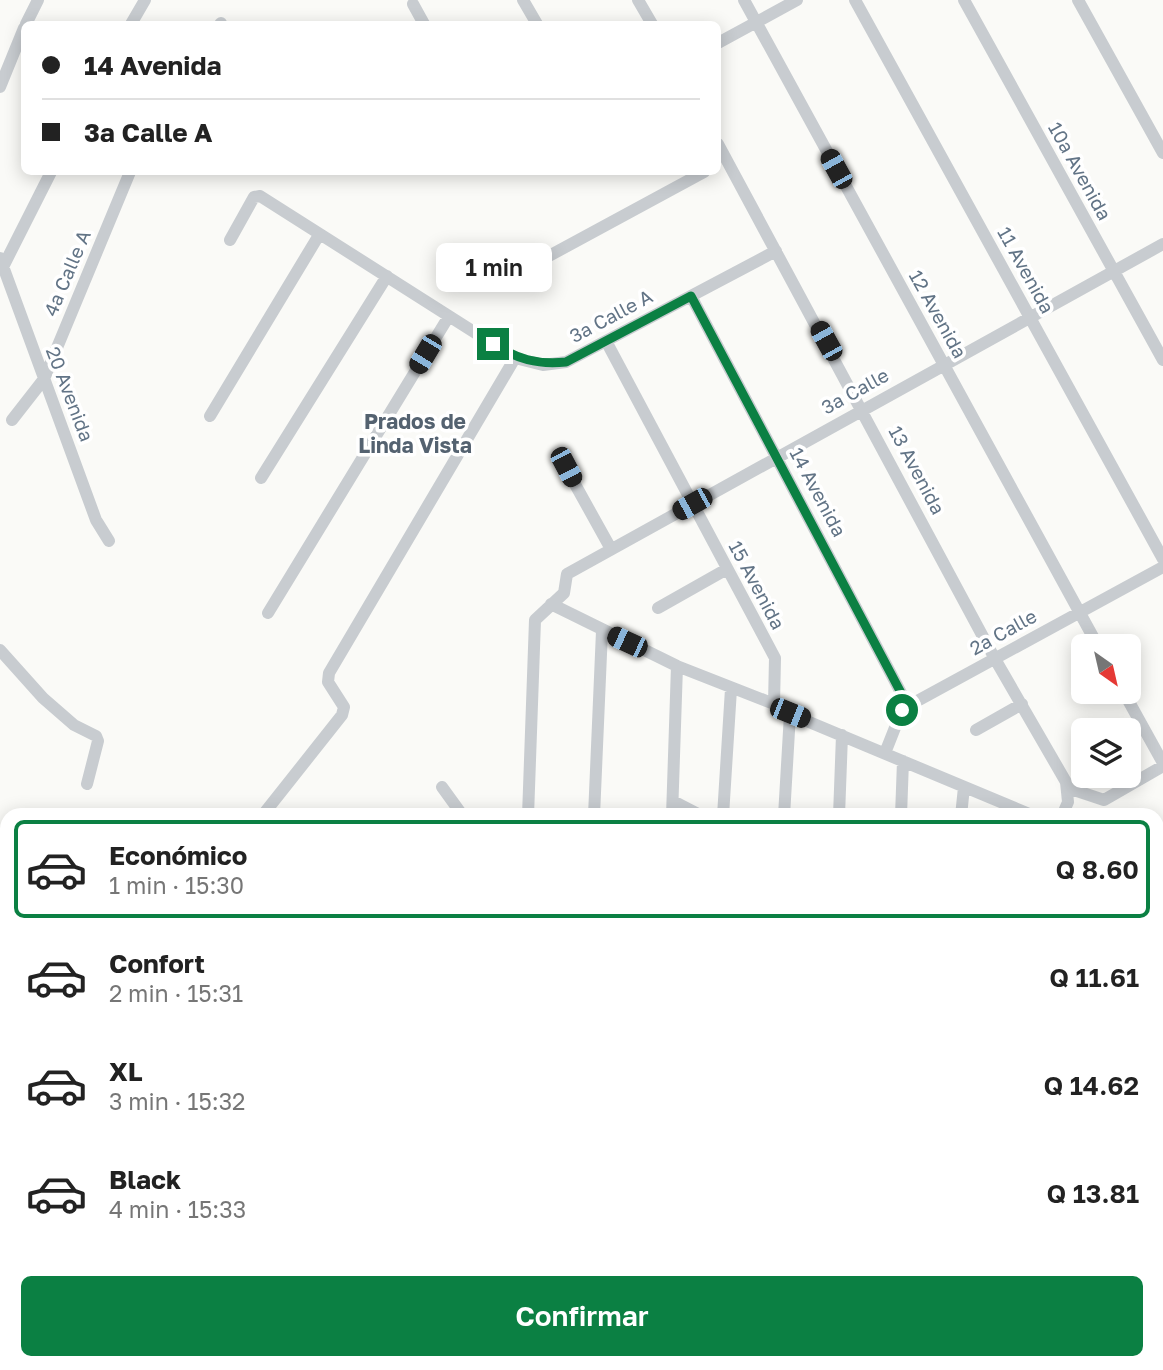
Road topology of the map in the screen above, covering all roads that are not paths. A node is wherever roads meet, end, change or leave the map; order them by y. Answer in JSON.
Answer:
{"nodes":[{"id":1,"x":38,"y":0,"type":"edge"},
{"id":2,"x":145,"y":0,"type":"edge"},
{"id":3,"x":523,"y":0,"type":"edge"},
{"id":4,"x":638,"y":0,"type":"edge"},
{"id":5,"x":744,"y":0,"type":"edge"},
{"id":6,"x":797,"y":0,"type":"edge"},
{"id":7,"x":855,"y":0,"type":"edge"},
{"id":8,"x":964,"y":0,"type":"edge"},
{"id":9,"x":1078,"y":0,"type":"edge"},
{"id":10,"x":413,"y":4,"type":"dead end"},
{"id":11,"x":28,"y":21,"type":"edge"},
{"id":12,"x":133,"y":21,"type":"edge"},
{"id":13,"x":422,"y":21,"type":"edge"},
{"id":14,"x":535,"y":21,"type":"edge"},
{"id":15,"x":650,"y":21,"type":"edge"},
{"id":16,"x":756,"y":22,"type":"junction"},
{"id":17,"x":721,"y":41,"type":"edge"},
{"id":18,"x":21,"y":45,"type":"edge"},
{"id":19,"x":0,"y":87,"type":"edge"},
{"id":20,"x":1163,"y":153,"type":"edge"},
{"id":21,"x":722,"y":162,"type":"edge"},
{"id":22,"x":49,"y":175,"type":"edge"},
{"id":23,"x":129,"y":175,"type":"edge"},
{"id":24,"x":698,"y":175,"type":"edge"},
{"id":25,"x":319,"y":235,"type":"junction"},
{"id":26,"x":230,"y":240,"type":"dead end"},
{"id":27,"x":1163,"y":244,"type":"edge"},
{"id":28,"x":776,"y":251,"type":"junction"},
{"id":29,"x":547,"y":257,"type":"dead end"},
{"id":30,"x":2,"y":263,"type":"edge"},
{"id":31,"x":1114,"y":271,"type":"junction"},
{"id":32,"x":387,"y":276,"type":"junction"},
{"id":33,"x":691,"y":296,"type":"junction"},
{"id":34,"x":449,"y":316,"type":"junction"},
{"id":35,"x":1030,"y":317,"type":"junction"},
{"id":36,"x":606,"y":341,"type":"junction"},
{"id":37,"x":515,"y":358,"type":"junction"},
{"id":38,"x":1163,"y":360,"type":"edge"},
{"id":39,"x":944,"y":364,"type":"junction"},
{"id":40,"x":44,"y":379,"type":"junction"},
{"id":41,"x":863,"y":408,"type":"junction"},
{"id":42,"x":210,"y":416,"type":"dead end"},
{"id":43,"x":12,"y":420,"type":"dead end"},
{"id":44,"x":778,"y":457,"type":"junction"},
{"id":45,"x":566,"y":467,"type":"dead end"},
{"id":46,"x":261,"y":478,"type":"dead end"},
{"id":47,"x":692,"y":504,"type":"junction"},
{"id":48,"x":109,"y":541,"type":"dead end"},
{"id":49,"x":611,"y":550,"type":"junction"},
{"id":50,"x":1163,"y":559,"type":"edge"},
{"id":51,"x":1163,"y":567,"type":"edge"},
{"id":52,"x":727,"y":569,"type":"junction"},
{"id":53,"x":551,"y":604,"type":"junction"},
{"id":54,"x":658,"y":608,"type":"dead end"},
{"id":55,"x":1080,"y":612,"type":"junction"},
{"id":56,"x":268,"y":614,"type":"dead end"},
{"id":57,"x":602,"y":631,"type":"junction"},
{"id":58,"x":1092,"y":634,"type":"edge"},
{"id":59,"x":0,"y":650,"type":"edge"},
{"id":60,"x":995,"y":659,"type":"junction"},
{"id":61,"x":677,"y":666,"type":"junction"},
{"id":62,"x":731,"y":689,"type":"junction"},
{"id":63,"x":774,"y":704,"type":"junction"},
{"id":64,"x":1022,"y":704,"type":"junction"},
{"id":65,"x":1131,"y":704,"type":"edge"},
{"id":66,"x":908,"y":706,"type":"junction"},
{"id":67,"x":790,"y":713,"type":"junction"},
{"id":68,"x":976,"y":730,"type":"dead end"},
{"id":69,"x":842,"y":735,"type":"junction"},
{"id":70,"x":885,"y":753,"type":"junction"},
{"id":71,"x":903,"y":761,"type":"junction"},
{"id":72,"x":1163,"y":765,"type":"edge"},
{"id":73,"x":87,"y":784,"type":"dead end"},
{"id":74,"x":442,"y":787,"type":"dead end"},
{"id":75,"x":964,"y":787,"type":"junction"},
{"id":76,"x":1068,"y":788,"type":"junction"},
{"id":77,"x":673,"y":801,"type":"junction"},
{"id":78,"x":268,"y":808,"type":"edge"},
{"id":79,"x":457,"y":808,"type":"edge"},
{"id":80,"x":528,"y":808,"type":"edge"},
{"id":81,"x":594,"y":808,"type":"edge"},
{"id":82,"x":673,"y":808,"type":"edge"},
{"id":83,"x":687,"y":808,"type":"edge"},
{"id":84,"x":724,"y":808,"type":"edge"},
{"id":85,"x":784,"y":808,"type":"edge"},
{"id":86,"x":839,"y":808,"type":"edge"},
{"id":87,"x":901,"y":808,"type":"edge"},
{"id":88,"x":962,"y":808,"type":"edge"},
{"id":89,"x":1006,"y":808,"type":"edge"},
{"id":90,"x":1065,"y":808,"type":"edge"}],
"edges":[{"from":1,"to":11,"type":"street"},
{"from":2,"to":12,"type":"street"},
{"from":3,"to":14,"type":"street"},
{"from":4,"to":15,"type":"street"},
{"from":5,"to":16,"type":"street","name":"12 Avenida"},
{"from":6,"to":16,"type":"street"},
{"from":7,"to":35,"type":"street","name":"11 Avenida"},
{"from":8,"to":31,"type":"street","name":"10a Avenida"},
{"from":9,"to":20,"type":"street"},
{"from":10,"to":13,"type":"street"},
{"from":16,"to":17,"type":"street"},
{"from":16,"to":39,"type":"street","name":"12 Avenida"},
{"from":18,"to":19,"type":"street"},
{"from":21,"to":28,"type":"street","name":"13 Avenida"},
{"from":22,"to":30,"type":"street"},
{"from":23,"to":40,"type":"street","name":"4a Calle A"},
{"from":24,"to":29,"type":"street"},
{"from":25,"to":26,"type":"street","name":"3a Calle A"},
{"from":25,"to":32,"type":"street","name":"3a Calle A"},
{"from":25,"to":42,"type":"street"},
{"from":27,"to":31,"type":"street","name":"3a Calle"},
{"from":28,"to":33,"type":"street","name":"3a Calle A"},
{"from":28,"to":41,"type":"street","name":"13 Avenida"},
{"from":30,"to":40,"type":"street","name":"20 Avenida"},
{"from":31,"to":35,"type":"street","name":"3a Calle"},
{"from":31,"to":38,"type":"street","name":"10a Avenida"},
{"from":32,"to":34,"type":"street","name":"3a Calle A"},
{"from":32,"to":46,"type":"street"},
{"from":33,"to":36,"type":"street","name":"3a Calle A"},
{"from":33,"to":44,"type":"street","name":"14 Avenida"},
{"from":34,"to":37,"type":"street","name":"3a Calle A"},
{"from":34,"to":56,"type":"street"},
{"from":35,"to":39,"type":"street","name":"3a Calle"},
{"from":35,"to":50,"type":"street","name":"11 Avenida"},
{"from":36,"to":37,"type":"street","name":"3a Calle A"},
{"from":36,"to":47,"type":"street","name":"15 Avenida"},
{"from":37,"to":78,"type":"street"},
{"from":39,"to":41,"type":"street","name":"3a Calle"},
{"from":39,"to":55,"type":"street","name":"12 Avenida"},
{"from":40,"to":43,"type":"street","name":"4a Calle A"},
{"from":40,"to":48,"type":"street","name":"20 Avenida"},
{"from":41,"to":44,"type":"street","name":"3a Calle"},
{"from":41,"to":60,"type":"street","name":"13 Avenida"},
{"from":44,"to":47,"type":"street","name":"3a Calle"},
{"from":44,"to":66,"type":"street","name":"14 Avenida"},
{"from":45,"to":49,"type":"street"},
{"from":47,"to":49,"type":"street","name":"3a Calle"},
{"from":47,"to":52,"type":"street","name":"15 Avenida"},
{"from":49,"to":53,"type":"street","name":"3a Calle"},
{"from":51,"to":55,"type":"street","name":"2a Calle"},
{"from":52,"to":54,"type":"street"},
{"from":52,"to":63,"type":"street","name":"15 Avenida"},
{"from":53,"to":57,"type":"street"},
{"from":53,"to":80,"type":"street"},
{"from":55,"to":58,"type":"street","name":"12 Avenida"},
{"from":55,"to":60,"type":"street","name":"2a Calle"},
{"from":57,"to":61,"type":"street"},
{"from":57,"to":81,"type":"street"},
{"from":59,"to":73,"type":"street"},
{"from":60,"to":64,"type":"street","name":"13 Avenida"},
{"from":60,"to":66,"type":"street","name":"2a Calle"},
{"from":61,"to":62,"type":"street"},
{"from":61,"to":77,"type":"street"},
{"from":62,"to":63,"type":"street"},
{"from":62,"to":84,"type":"street"},
{"from":63,"to":67,"type":"street"},
{"from":64,"to":68,"type":"street"},
{"from":64,"to":76,"type":"street","name":"13 Avenida"},
{"from":65,"to":72,"type":"street"},
{"from":66,"to":70,"type":"street"},
{"from":67,"to":69,"type":"street"},
{"from":67,"to":85,"type":"street"},
{"from":69,"to":70,"type":"street"},
{"from":69,"to":86,"type":"street"},
{"from":70,"to":71,"type":"street"},
{"from":71,"to":75,"type":"street"},
{"from":71,"to":87,"type":"street"},
{"from":72,"to":76,"type":"street"},
{"from":74,"to":79,"type":"street"},
{"from":75,"to":88,"type":"street"},
{"from":75,"to":89,"type":"street"},
{"from":76,"to":90,"type":"street"},
{"from":77,"to":82,"type":"street"},
{"from":77,"to":83,"type":"street"}]}
